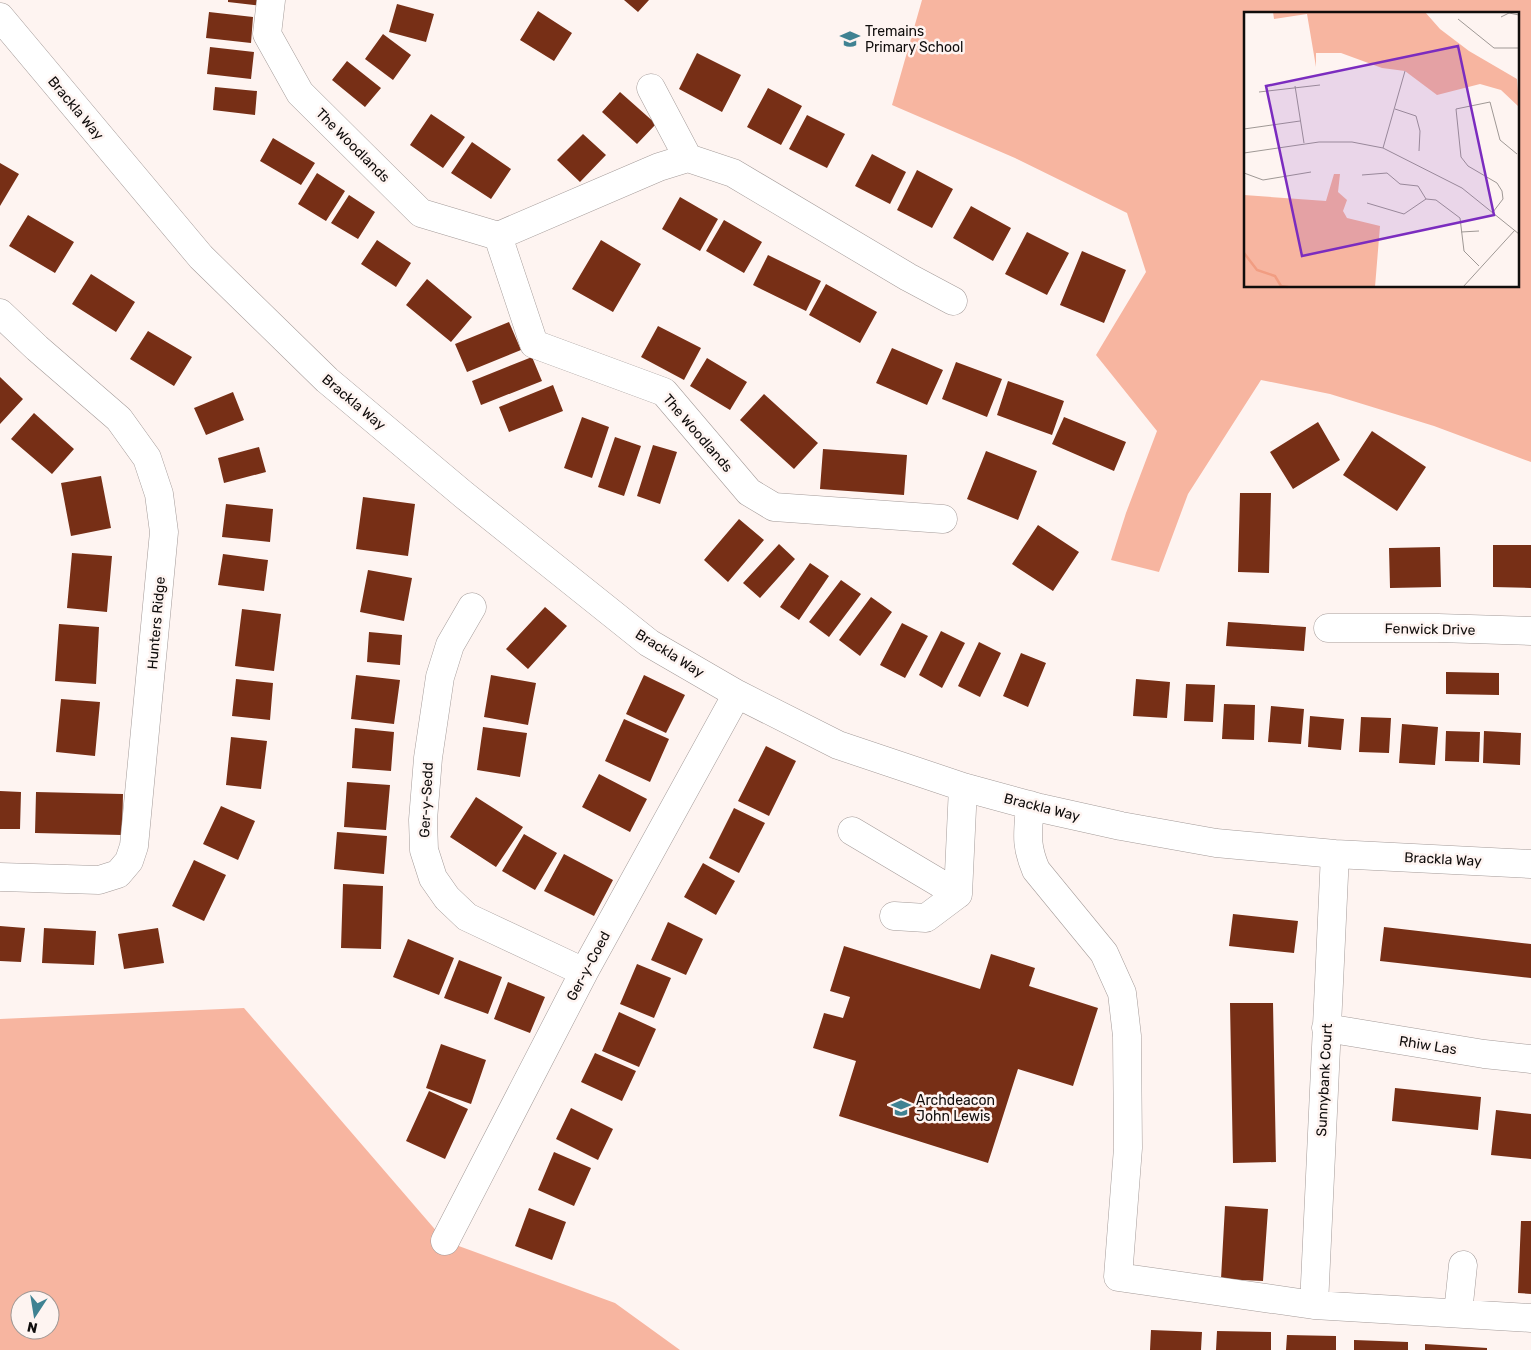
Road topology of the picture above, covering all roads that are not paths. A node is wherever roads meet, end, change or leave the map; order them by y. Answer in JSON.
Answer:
{"nodes":[{"id":1,"x":271,"y":0,"type":"edge"},
{"id":2,"x":2,"y":23,"type":"edge"},
{"id":3,"x":651,"y":88,"type":"dead end"},
{"id":4,"x":688,"y":158,"type":"junction"},
{"id":5,"x":498,"y":236,"type":"junction"},
{"id":6,"x":953,"y":302,"type":"dead end"},
{"id":7,"x":0,"y":313,"type":"edge"},
{"id":8,"x":943,"y":519,"type":"dead end"},
{"id":9,"x":472,"y":607,"type":"dead end"},
{"id":10,"x":1328,"y":628,"type":"dead end"},
{"id":11,"x":1531,"y":631,"type":"edge"},
{"id":12,"x":737,"y":694,"type":"junction"},
{"id":13,"x":963,"y":787,"type":"junction"},
{"id":14,"x":1030,"y":805,"type":"junction"},
{"id":15,"x":852,"y":831,"type":"dead end"},
{"id":16,"x":1334,"y":854,"type":"junction"},
{"id":17,"x":1531,"y":864,"type":"edge"},
{"id":18,"x":0,"y":878,"type":"edge"},
{"id":19,"x":958,"y":894,"type":"junction"},
{"id":20,"x":894,"y":916,"type":"dead end"},
{"id":21,"x":584,"y":972,"type":"junction"},
{"id":22,"x":1326,"y":1028,"type":"junction"},
{"id":23,"x":1531,"y":1059,"type":"edge"},
{"id":24,"x":445,"y":1241,"type":"dead end"},
{"id":25,"x":1463,"y":1265,"type":"dead end"},
{"id":26,"x":1314,"y":1305,"type":"junction"},
{"id":27,"x":1458,"y":1313,"type":"junction"},
{"id":28,"x":1531,"y":1318,"type":"edge"}],
"edges":[{"from":1,"to":5,"type":"street","name":"The Woodlands"},
{"from":2,"to":12,"type":"street","name":"Brackla Way"},
{"from":3,"to":4,"type":"street"},
{"from":4,"to":5,"type":"street"},
{"from":4,"to":6,"type":"street"},
{"from":5,"to":8,"type":"street","name":"The Woodlands"},
{"from":7,"to":18,"type":"street","name":"Hunters Ridge"},
{"from":9,"to":21,"type":"street","name":"Ger-y-Sedd"},
{"from":10,"to":11,"type":"street","name":"Fenwick Drive"},
{"from":12,"to":13,"type":"street","name":"Brackla Way"},
{"from":12,"to":21,"type":"street","name":"Ger-y-Coed"},
{"from":13,"to":14,"type":"street","name":"Brackla Way"},
{"from":13,"to":19,"type":"street"},
{"from":14,"to":16,"type":"street","name":"Brackla Way"},
{"from":14,"to":26,"type":"street"},
{"from":15,"to":19,"type":"street"},
{"from":16,"to":17,"type":"street","name":"Brackla Way"},
{"from":16,"to":22,"type":"street","name":"Sunnybank Court"},
{"from":19,"to":20,"type":"street"},
{"from":21,"to":24,"type":"street","name":"Ger-y-Coed"},
{"from":22,"to":23,"type":"street","name":"Rhiw Las"},
{"from":22,"to":26,"type":"street","name":"Sunnybank Court"},
{"from":25,"to":27,"type":"street"},
{"from":26,"to":27,"type":"street"},
{"from":27,"to":28,"type":"street"}]}
